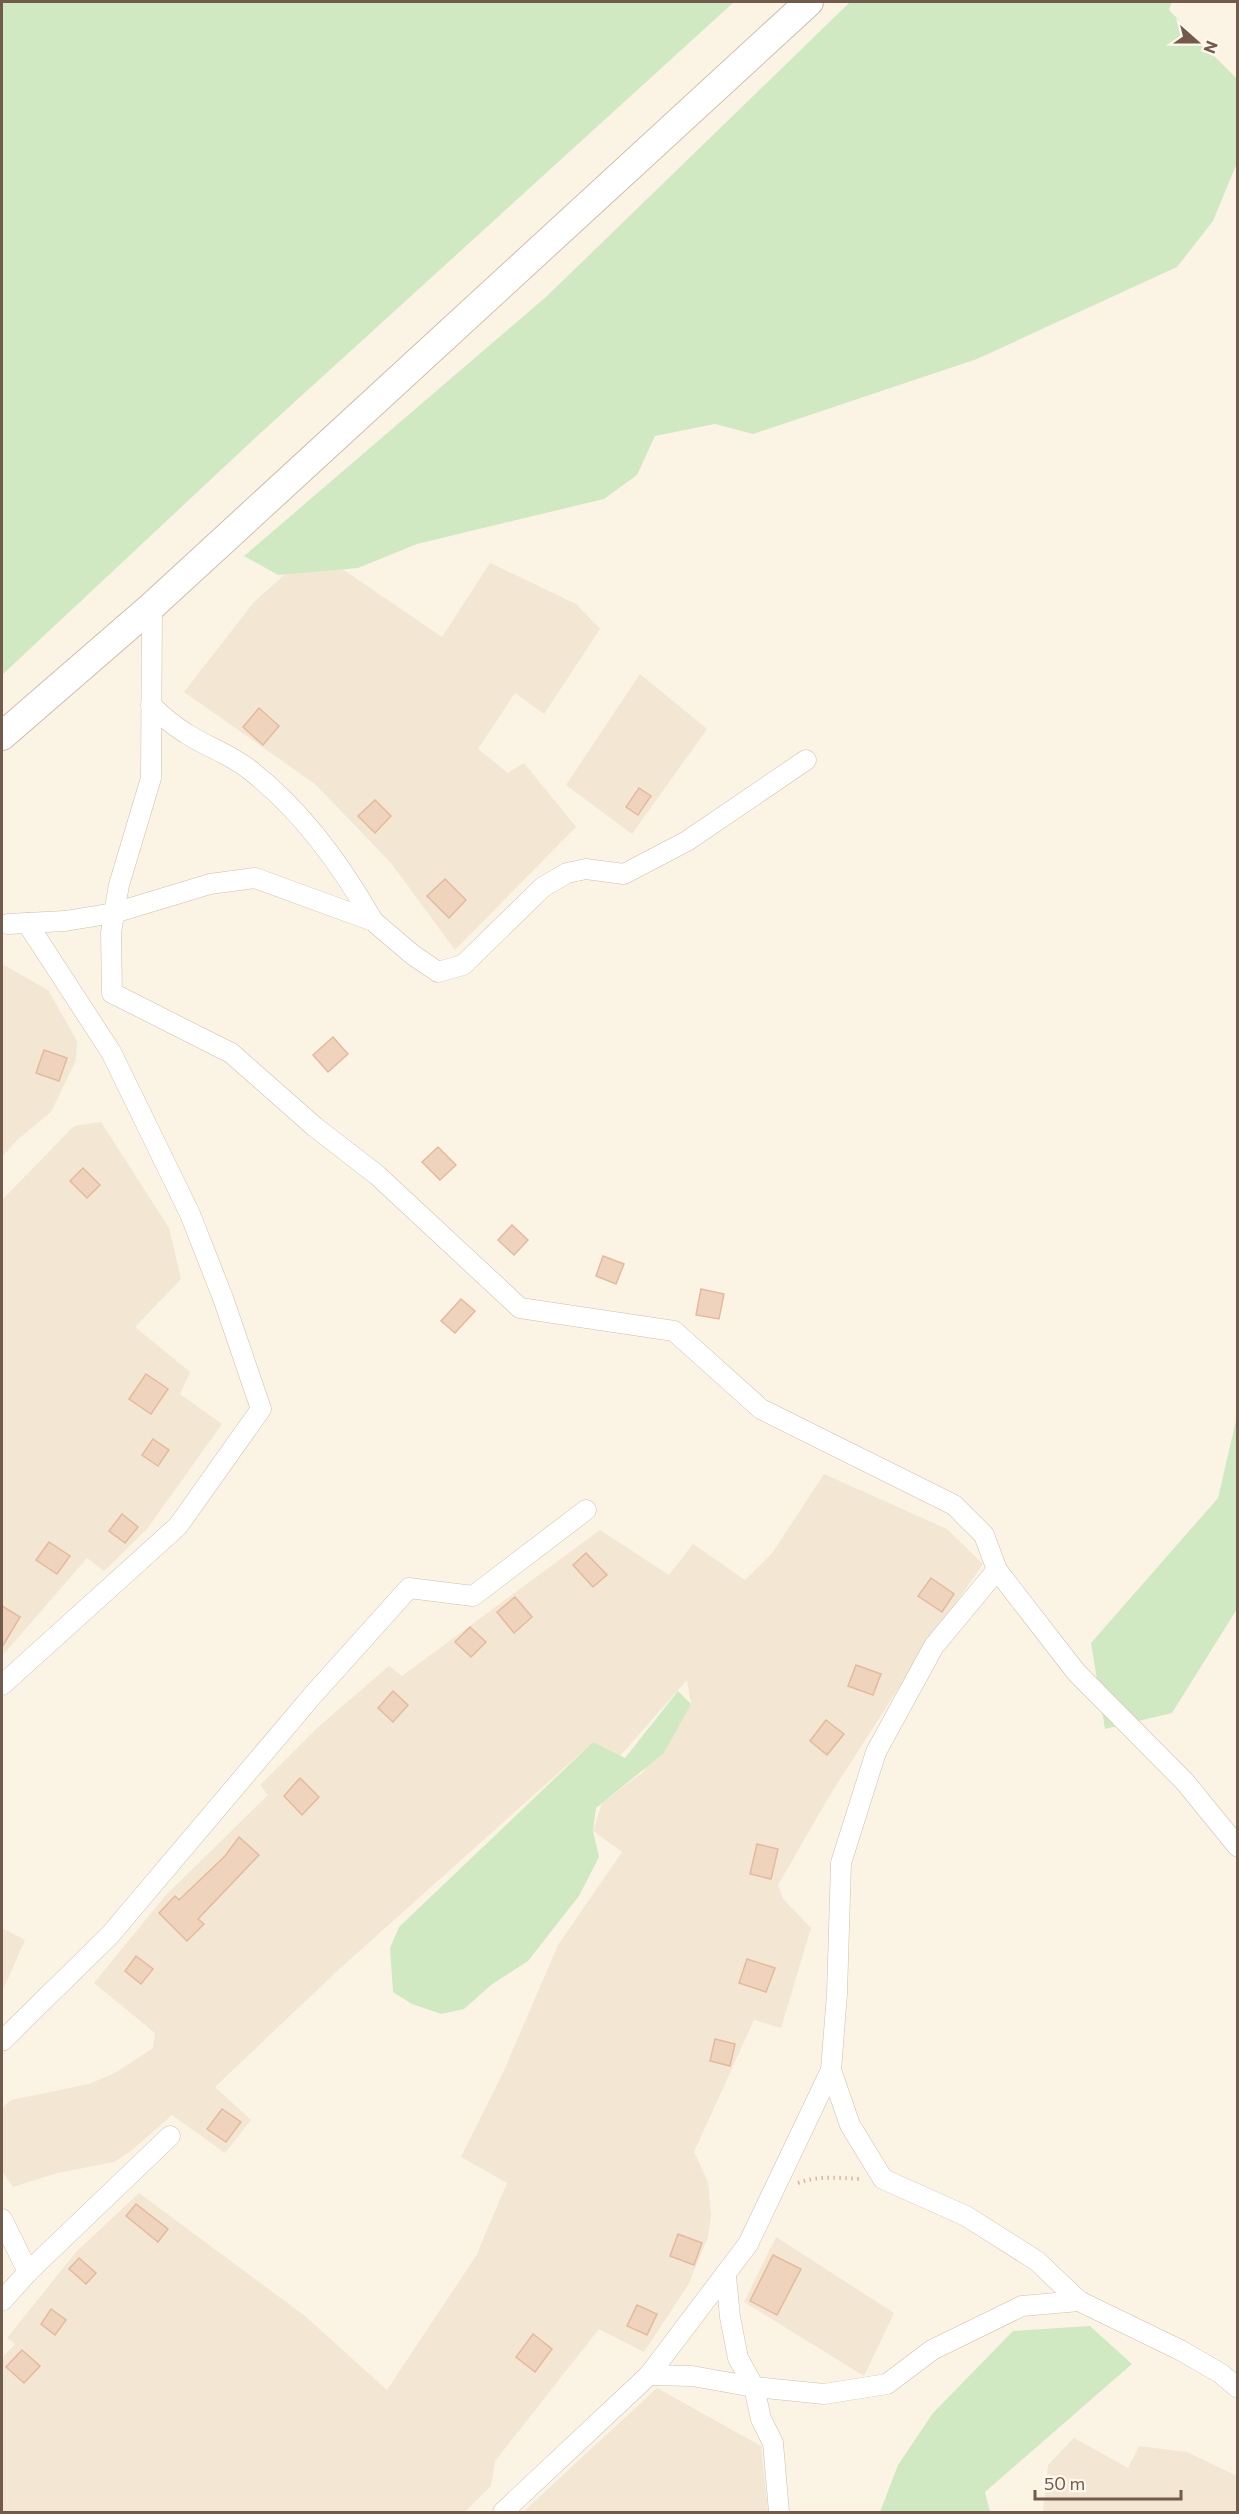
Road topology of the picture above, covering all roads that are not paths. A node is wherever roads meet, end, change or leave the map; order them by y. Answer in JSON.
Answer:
{"nodes":[{"id":1,"x":809,"y":2,"type":"edge"},
{"id":2,"x":152,"y":606,"type":"junction"},
{"id":3,"x":151,"y":705,"type":"junction"},
{"id":4,"x":2,"y":736,"type":"edge"},
{"id":5,"x":806,"y":760,"type":"dead end"},
{"id":6,"x":114,"y":913,"type":"junction"},
{"id":7,"x":374,"y":921,"type":"junction"},
{"id":8,"x":586,"y":1510,"type":"dead end"},
{"id":9,"x":997,"y":1570,"type":"junction"},
{"id":10,"x":2,"y":1685,"type":"edge"},
{"id":11,"x":1238,"y":1847,"type":"edge"},
{"id":12,"x":2,"y":2041,"type":"edge"},
{"id":13,"x":831,"y":2070,"type":"junction"},
{"id":14,"x":170,"y":2136,"type":"dead end"},
{"id":15,"x":2,"y":2219,"type":"edge"},
{"id":16,"x":28,"y":2272,"type":"junction"},
{"id":17,"x":726,"y":2276,"type":"junction"},
{"id":18,"x":2,"y":2301,"type":"edge"},
{"id":19,"x":1080,"y":2301,"type":"junction"},
{"id":20,"x":649,"y":2375,"type":"junction"},
{"id":21,"x":754,"y":2387,"type":"junction"},
{"id":22,"x":1238,"y":2388,"type":"edge"},
{"id":23,"x":503,"y":2512,"type":"edge"},
{"id":24,"x":779,"y":2512,"type":"edge"}],
"edges":[{"from":1,"to":2,"type":"street"},
{"from":2,"to":3,"type":"street"},
{"from":2,"to":4,"type":"street"},
{"from":3,"to":6,"type":"street"},
{"from":3,"to":7,"type":"street"},
{"from":5,"to":7,"type":"street"},
{"from":6,"to":7,"type":"street"},
{"from":6,"to":9,"type":"street"},
{"from":6,"to":10,"type":"street"},
{"from":8,"to":12,"type":"street"},
{"from":9,"to":11,"type":"street"},
{"from":9,"to":13,"type":"street"},
{"from":13,"to":17,"type":"street"},
{"from":13,"to":19,"type":"street"},
{"from":14,"to":16,"type":"street"},
{"from":15,"to":16,"type":"street"},
{"from":16,"to":18,"type":"street"},
{"from":17,"to":20,"type":"street"},
{"from":17,"to":21,"type":"street"},
{"from":19,"to":21,"type":"street"},
{"from":19,"to":22,"type":"street"},
{"from":20,"to":21,"type":"street"},
{"from":20,"to":23,"type":"street"},
{"from":21,"to":24,"type":"street"}]}
